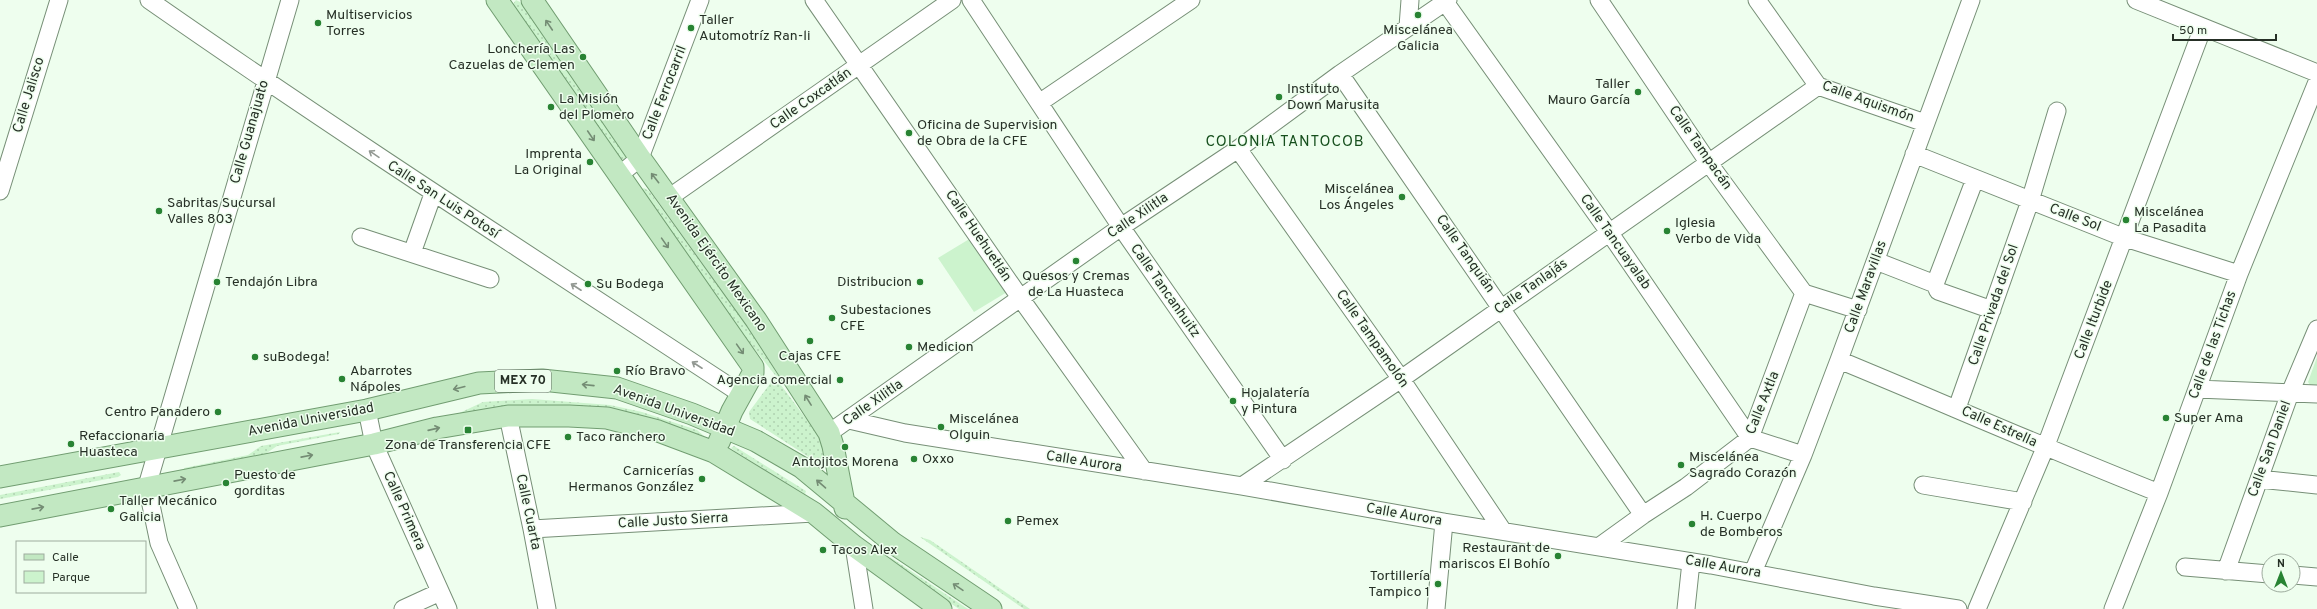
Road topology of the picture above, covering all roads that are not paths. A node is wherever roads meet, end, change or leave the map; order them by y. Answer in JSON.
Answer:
{"nodes":[{"id":1,"x":58,"y":0,"type":"edge"},
{"id":2,"x":149,"y":0,"type":"edge"},
{"id":3,"x":290,"y":0,"type":"edge"},
{"id":4,"x":532,"y":0,"type":"edge"},
{"id":5,"x":700,"y":0,"type":"edge"},
{"id":6,"x":814,"y":0,"type":"edge"},
{"id":7,"x":952,"y":0,"type":"edge"},
{"id":8,"x":970,"y":0,"type":"edge"},
{"id":9,"x":1190,"y":0,"type":"edge"},
{"id":10,"x":1410,"y":0,"type":"edge"},
{"id":11,"x":1599,"y":0,"type":"edge"},
{"id":12,"x":1756,"y":0,"type":"edge"},
{"id":13,"x":1971,"y":0,"type":"edge"},
{"id":14,"x":2136,"y":0,"type":"edge"},
{"id":15,"x":501,"y":1,"type":"edge"},
{"id":16,"x":1446,"y":1,"type":"edge"},
{"id":17,"x":1408,"y":27,"type":"junction"},
{"id":18,"x":2203,"y":27,"type":"junction"},
{"id":19,"x":860,"y":65,"type":"junction"},
{"id":20,"x":2317,"y":73,"type":"edge"},
{"id":21,"x":1340,"y":74,"type":"junction"},
{"id":22,"x":265,"y":81,"type":"junction"},
{"id":23,"x":2317,"y":82,"type":"edge"},
{"id":24,"x":1818,"y":86,"type":"junction"},
{"id":25,"x":1039,"y":103,"type":"junction"},
{"id":26,"x":2057,"y":111,"type":"dead end"},
{"id":27,"x":1925,"y":123,"type":"junction"},
{"id":28,"x":1238,"y":149,"type":"junction"},
{"id":29,"x":1914,"y":154,"type":"junction"},
{"id":30,"x":640,"y":158,"type":"junction"},
{"id":31,"x":1708,"y":162,"type":"junction"},
{"id":32,"x":618,"y":176,"type":"junction"},
{"id":33,"x":1975,"y":179,"type":"junction"},
{"id":34,"x":0,"y":191,"type":"edge"},
{"id":35,"x":433,"y":194,"type":"junction"},
{"id":36,"x":670,"y":197,"type":"junction"},
{"id":37,"x":2030,"y":201,"type":"junction"},
{"id":38,"x":1121,"y":228,"type":"junction"},
{"id":39,"x":1609,"y":232,"type":"junction"},
{"id":40,"x":361,"y":237,"type":"dead end"},
{"id":41,"x":2125,"y":238,"type":"junction"},
{"id":42,"x":412,"y":253,"type":"junction"},
{"id":43,"x":1876,"y":261,"type":"junction"},
{"id":44,"x":2239,"y":274,"type":"junction"},
{"id":45,"x":490,"y":279,"type":"dead end"},
{"id":46,"x":1935,"y":284,"type":"junction"},
{"id":47,"x":1804,"y":292,"type":"junction"},
{"id":48,"x":1021,"y":299,"type":"junction"},
{"id":49,"x":1502,"y":308,"type":"junction"},
{"id":50,"x":1858,"y":310,"type":"junction"},
{"id":51,"x":1992,"y":310,"type":"junction"},
{"id":52,"x":2317,"y":329,"type":"edge"},
{"id":53,"x":1839,"y":360,"type":"junction"},
{"id":54,"x":1401,"y":379,"type":"junction"},
{"id":55,"x":2196,"y":389,"type":"junction"},
{"id":56,"x":2290,"y":393,"type":"junction"},
{"id":57,"x":741,"y":394,"type":"junction"},
{"id":58,"x":2317,"y":394,"type":"edge"},
{"id":59,"x":1957,"y":408,"type":"junction"},
{"id":60,"x":367,"y":410,"type":"junction"},
{"id":61,"x":508,"y":416,"type":"junction"},
{"id":62,"x":849,"y":420,"type":"junction"},
{"id":63,"x":725,"y":429,"type":"junction"},
{"id":64,"x":829,"y":434,"type":"junction"},
{"id":65,"x":1750,"y":438,"type":"junction"},
{"id":66,"x":374,"y":444,"type":"junction"},
{"id":67,"x":2045,"y":448,"type":"junction"},
{"id":68,"x":158,"y":449,"type":"junction"},
{"id":69,"x":714,"y":452,"type":"junction"},
{"id":70,"x":1803,"y":455,"type":"junction"},
{"id":71,"x":1283,"y":460,"type":"junction"},
{"id":72,"x":1144,"y":471,"type":"junction"},
{"id":73,"x":1,"y":476,"type":"edge"},
{"id":74,"x":2259,"y":479,"type":"junction"},
{"id":75,"x":1923,"y":485,"type":"dead end"},
{"id":76,"x":2317,"y":485,"type":"edge"},
{"id":77,"x":147,"y":486,"type":"junction"},
{"id":78,"x":1242,"y":486,"type":"junction"},
{"id":79,"x":2160,"y":493,"type":"junction"},
{"id":80,"x":2023,"y":502,"type":"junction"},
{"id":81,"x":843,"y":503,"type":"junction"},
{"id":82,"x":814,"y":513,"type":"junction"},
{"id":83,"x":1643,"y":515,"type":"junction"},
{"id":84,"x":0,"y":516,"type":"edge"},
{"id":85,"x":1444,"y":522,"type":"junction"},
{"id":86,"x":532,"y":529,"type":"junction"},
{"id":87,"x":1503,"y":532,"type":"junction"},
{"id":88,"x":854,"y":546,"type":"junction"},
{"id":89,"x":1600,"y":546,"type":"junction"},
{"id":90,"x":1691,"y":562,"type":"junction"},
{"id":91,"x":2185,"y":567,"type":"dead end"},
{"id":92,"x":2226,"y":571,"type":"junction"},
{"id":93,"x":1753,"y":572,"type":"junction"},
{"id":94,"x":2261,"y":573,"type":"edge"},
{"id":95,"x":2301,"y":576,"type":"edge"},
{"id":96,"x":2317,"y":577,"type":"edge"},
{"id":97,"x":440,"y":592,"type":"junction"},
{"id":98,"x":1873,"y":602,"type":"edge"},
{"id":99,"x":188,"y":609,"type":"edge"},
{"id":100,"x":403,"y":609,"type":"edge"},
{"id":101,"x":448,"y":609,"type":"edge"},
{"id":102,"x":547,"y":609,"type":"edge"},
{"id":103,"x":864,"y":609,"type":"edge"},
{"id":104,"x":941,"y":609,"type":"edge"},
{"id":105,"x":991,"y":609,"type":"edge"},
{"id":106,"x":1436,"y":609,"type":"edge"},
{"id":107,"x":1686,"y":609,"type":"edge"},
{"id":108,"x":1958,"y":609,"type":"edge"},
{"id":109,"x":1978,"y":609,"type":"edge"},
{"id":110,"x":2113,"y":609,"type":"edge"}],
"edges":[{"from":1,"to":34,"type":"street","name":"Calle Jalisco"},
{"from":2,"to":22,"type":"street","name":"Calle San Luis Potosí"},
{"from":3,"to":22,"type":"street","name":"Calle Guanajuato"},
{"from":30,"to":4,"type":"main road","name":"Avenida Ejército Mexicano","one_way":true},
{"from":5,"to":30,"type":"street","name":"Calle Ferrocarril"},
{"from":6,"to":19,"type":"street","name":"Calle Huehuetlán"},
{"from":7,"to":19,"type":"street","name":"Calle Coxcatlán"},
{"from":8,"to":25,"type":"street","name":"Calle Tancanhuitz"},
{"from":9,"to":25,"type":"street"},
{"from":10,"to":17,"type":"street"},
{"from":11,"to":31,"type":"street","name":"Calle Tampacán"},
{"from":12,"to":24,"type":"street","name":"Calle Aquismón"},
{"from":13,"to":27,"type":"street","name":"Calle Maravillas"},
{"from":14,"to":18,"type":"street"},
{"from":15,"to":32,"type":"main road","one_way":true},
{"from":16,"to":17,"type":"street","name":"Calle Xilitla"},
{"from":16,"to":39,"type":"street","name":"Calle Tancuayalab"},
{"from":17,"to":21,"type":"street","name":"Calle Xilitla"},
{"from":18,"to":20,"type":"street"},
{"from":18,"to":41,"type":"street","name":"Calle Iturbide"},
{"from":19,"to":36,"type":"street","name":"Calle Coxcatlán"},
{"from":19,"to":48,"type":"street","name":"Calle Huehuetlán"},
{"from":21,"to":28,"type":"street","name":"Calle Xilitla"},
{"from":21,"to":49,"type":"street","name":"Calle Tanquián"},
{"from":35,"to":22,"type":"street","name":"Calle San Luis Potosí","one_way":true},
{"from":22,"to":68,"type":"street","name":"Calle Guanajuato"},
{"from":23,"to":44,"type":"street","name":"Calle de las Tichas"},
{"from":24,"to":27,"type":"street","name":"Calle Aquismón"},
{"from":24,"to":31,"type":"street","name":"Calle Tanlajás"},
{"from":25,"to":38,"type":"street","name":"Calle Tancanhuitz"},
{"from":26,"to":37,"type":"street","name":"Calle Privada del Sol"},
{"from":27,"to":29,"type":"street","name":"Calle Maravillas"},
{"from":28,"to":38,"type":"street","name":"Calle Xilitla"},
{"from":28,"to":54,"type":"street","name":"Calle Tampamolón"},
{"from":29,"to":33,"type":"street","name":"Calle Sol"},
{"from":29,"to":43,"type":"street","name":"Calle Maravillas"},
{"from":30,"to":32,"type":"street","name":"Calle Ferrocarril"},
{"from":36,"to":30,"type":"main road","name":"Avenida Ejército Mexicano","one_way":true},
{"from":31,"to":39,"type":"street","name":"Calle Tanlajás"},
{"from":31,"to":47,"type":"street","name":"Calle Tampacán"},
{"from":32,"to":57,"type":"main road","one_way":true},
{"from":33,"to":37,"type":"street","name":"Calle Sol"},
{"from":33,"to":46,"type":"street"},
{"from":35,"to":42,"type":"street"},
{"from":57,"to":35,"type":"street","name":"Calle San Luis Potosí","one_way":true},
{"from":64,"to":36,"type":"main road","name":"Avenida Ejército Mexicano","one_way":true},
{"from":37,"to":41,"type":"street","name":"Calle Sol"},
{"from":37,"to":51,"type":"street","name":"Calle Privada del Sol"},
{"from":38,"to":48,"type":"street","name":"Calle Xilitla"},
{"from":38,"to":71,"type":"street","name":"Calle Tancanhuitz"},
{"from":39,"to":49,"type":"street","name":"Calle Tanlajás"},
{"from":39,"to":65,"type":"street","name":"Calle Tancuayalab"},
{"from":40,"to":42,"type":"street"},
{"from":41,"to":44,"type":"street","name":"Calle Sol"},
{"from":41,"to":67,"type":"street","name":"Calle Iturbide"},
{"from":42,"to":45,"type":"street"},
{"from":43,"to":46,"type":"street"},
{"from":43,"to":50,"type":"street","name":"Calle Maravillas"},
{"from":44,"to":55,"type":"street","name":"Calle de las Tichas"},
{"from":46,"to":51,"type":"street"},
{"from":47,"to":50,"type":"street"},
{"from":47,"to":65,"type":"street","name":"Calle Axtla"},
{"from":48,"to":62,"type":"street","name":"Calle Xilitla"},
{"from":48,"to":72,"type":"street","name":"Calle Huehuetlán"},
{"from":49,"to":54,"type":"street","name":"Calle Tanlajás"},
{"from":49,"to":83,"type":"street","name":"Calle Tanquián"},
{"from":50,"to":53,"type":"street","name":"Calle Maravillas"},
{"from":51,"to":59,"type":"street","name":"Calle Privada del Sol"},
{"from":52,"to":56,"type":"street","name":"Calle San Daniel"},
{"from":53,"to":59,"type":"street","name":"Calle Estrella"},
{"from":53,"to":70,"type":"street","name":"Calle Maravillas"},
{"from":54,"to":71,"type":"street","name":"Calle Tanlajás"},
{"from":54,"to":87,"type":"street","name":"Calle Tampamolón"},
{"from":55,"to":56,"type":"street"},
{"from":55,"to":79,"type":"street","name":"Calle de las Tichas"},
{"from":56,"to":58,"type":"street"},
{"from":56,"to":74,"type":"street","name":"Calle San Daniel"},
{"from":57,"to":63,"type":"main road"},
{"from":59,"to":67,"type":"street","name":"Calle Estrella"},
{"from":63,"to":60,"type":"main road","name":"Avenida Universidad","number":"MEX 70","one_way":true},
{"from":60,"to":66,"type":"street","name":"Calle Primera"},
{"from":60,"to":68,"type":"main road","name":"Avenida Universidad","number":"MEX 70"},
{"from":66,"to":61,"type":"main road","name":"Avenida Universidad","one_way":true},
{"from":61,"to":69,"type":"main road","name":"Avenida Universidad"},
{"from":61,"to":86,"type":"street","name":"Calle Cuarta"},
{"from":62,"to":64,"type":"street","name":"Calle Xilitla"},
{"from":62,"to":72,"type":"street","name":"Calle Aurora"},
{"from":63,"to":69,"type":"main road"},
{"from":81,"to":63,"type":"main road","name":"Avenida Universidad","number":"MEX 70","one_way":true},
{"from":64,"to":81,"type":"main road","name":"Avenida Ejército Mexicano"},
{"from":65,"to":70,"type":"street"},
{"from":65,"to":83,"type":"street","name":"Calle Axtla"},
{"from":77,"to":66,"type":"main road","name":"Avenida Universidad","one_way":true},
{"from":66,"to":97,"type":"street","name":"Calle Primera"},
{"from":67,"to":79,"type":"street","name":"Calle Estrella"},
{"from":67,"to":80,"type":"street","name":"Calle Iturbide"},
{"from":68,"to":73,"type":"main road","name":"Avenida Universidad","number":"MEX 70"},
{"from":68,"to":77,"type":"street","name":"Calle Guanajuato"},
{"from":69,"to":82,"type":"main road","name":"Avenida Universidad"},
{"from":70,"to":93,"type":"street","name":"Calle Maravillas"},
{"from":71,"to":78,"type":"street","name":"Calle Tanlajás"},
{"from":72,"to":78,"type":"street","name":"Calle Aurora"},
{"from":74,"to":76,"type":"street"},
{"from":74,"to":92,"type":"street","name":"Calle San Daniel"},
{"from":75,"to":80,"type":"street"},
{"from":84,"to":77,"type":"main road","name":"Avenida Universidad","one_way":true},
{"from":77,"to":99,"type":"street"},
{"from":78,"to":85,"type":"street","name":"Calle Aurora"},
{"from":79,"to":110,"type":"street","name":"Calle de las Tichas"},
{"from":80,"to":109,"type":"street","name":"Calle Iturbide"},
{"from":81,"to":88,"type":"main road","name":"Avenida Ejército Mexicano"},
{"from":105,"to":81,"type":"main road","name":"Avenida Universidad","number":"MEX 70","one_way":true},
{"from":82,"to":86,"type":"street","name":"Calle Justo Sierra"},
{"from":82,"to":88,"type":"main road","name":"Avenida Universidad"},
{"from":83,"to":89,"type":"street","name":"Calle Axtla"},
{"from":85,"to":87,"type":"street","name":"Calle Aurora"},
{"from":85,"to":106,"type":"street"},
{"from":86,"to":102,"type":"street","name":"Calle Cuarta"},
{"from":87,"to":89,"type":"street","name":"Calle Aurora"},
{"from":88,"to":103,"type":"street"},
{"from":88,"to":104,"type":"main road","name":"Avenida Universidad"},
{"from":89,"to":90,"type":"street","name":"Calle Aurora"},
{"from":90,"to":93,"type":"street","name":"Calle Aurora"},
{"from":90,"to":107,"type":"street"},
{"from":91,"to":92,"type":"street"},
{"from":92,"to":94,"type":"street"},
{"from":93,"to":98,"type":"street","name":"Calle Aurora"},
{"from":95,"to":96,"type":"street"},
{"from":97,"to":100,"type":"street"},
{"from":97,"to":101,"type":"street","name":"Calle Primera"},
{"from":98,"to":108,"type":"street","name":"Calle Aurora"}]}
